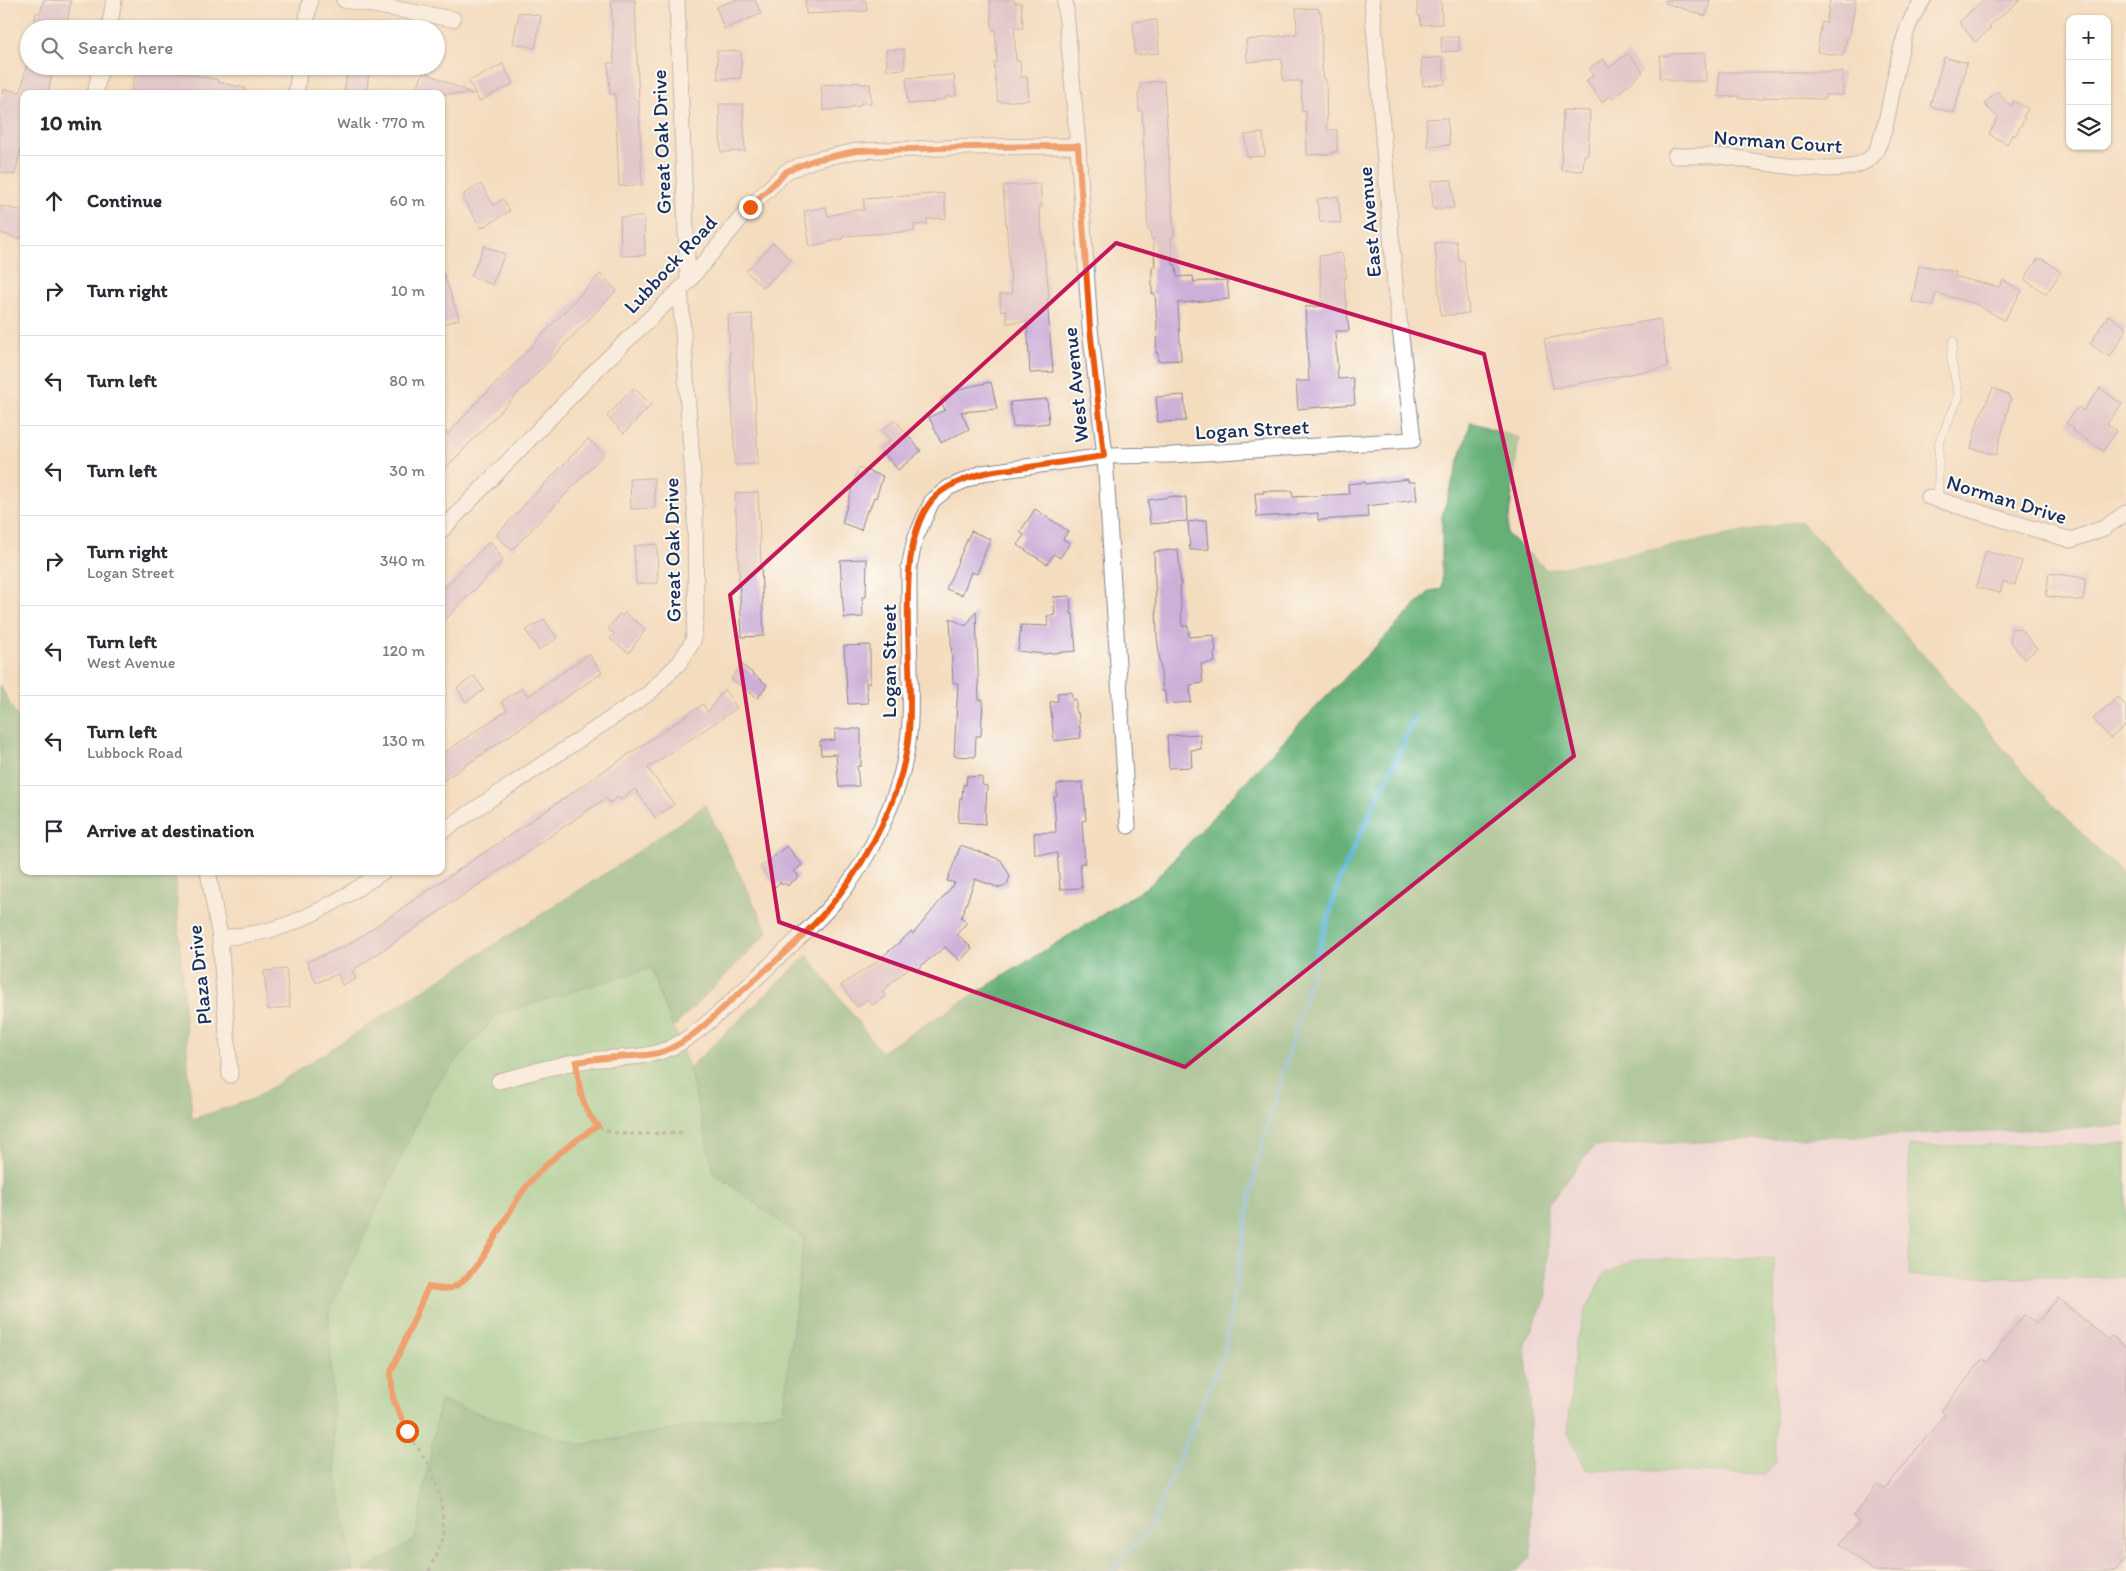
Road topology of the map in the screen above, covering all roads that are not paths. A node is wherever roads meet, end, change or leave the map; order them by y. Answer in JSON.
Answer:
{"nodes":[{"id":1,"x":114,"y":0,"type":"edge"},
{"id":2,"x":310,"y":0,"type":"edge"},
{"id":3,"x":344,"y":0,"type":"edge"},
{"id":4,"x":677,"y":0,"type":"edge"},
{"id":5,"x":1065,"y":0,"type":"edge"},
{"id":6,"x":1372,"y":0,"type":"edge"},
{"id":7,"x":1923,"y":0,"type":"edge"},
{"id":8,"x":453,"y":18,"type":"dead end"},
{"id":9,"x":111,"y":20,"type":"edge"},
{"id":10,"x":307,"y":20,"type":"edge"},
{"id":11,"x":99,"y":75,"type":"edge"},
{"id":12,"x":299,"y":75,"type":"edge"},
{"id":13,"x":97,"y":90,"type":"edge"},
{"id":14,"x":297,"y":90,"type":"edge"},
{"id":15,"x":1078,"y":146,"type":"junction"},
{"id":16,"x":1674,"y":156,"type":"dead end"},
{"id":17,"x":684,"y":285,"type":"junction"},
{"id":18,"x":1953,"y":341,"type":"dead end"},
{"id":19,"x":1413,"y":440,"type":"joint"},
{"id":20,"x":1104,"y":456,"type":"junction"},
{"id":21,"x":1934,"y":498,"type":"joint"},
{"id":22,"x":2126,"y":513,"type":"edge"},
{"id":23,"x":445,"y":527,"type":"edge"},
{"id":24,"x":1128,"y":826,"type":"dead end"},
{"id":25,"x":445,"y":829,"type":"edge"},
{"id":26,"x":209,"y":875,"type":"edge"},
{"id":27,"x":378,"y":875,"type":"edge"},
{"id":28,"x":220,"y":938,"type":"junction"},
{"id":29,"x":230,"y":1075,"type":"dead end"},
{"id":30,"x":499,"y":1081,"type":"dead end"}],
"edges":[{"from":1,"to":9,"type":"street"},
{"from":2,"to":10,"type":"street"},
{"from":3,"to":8,"type":"street"},
{"from":4,"to":17,"type":"street","name":"Great Oak Drive"},
{"from":5,"to":15,"type":"street","name":"West Avenue"},
{"from":6,"to":19,"type":"street","name":"East Avenue"},
{"from":7,"to":16,"type":"street","name":"Norman Court"},
{"from":11,"to":13,"type":"street"},
{"from":12,"to":14,"type":"street"},
{"from":15,"to":17,"type":"street","name":"Lubbock Road"},
{"from":15,"to":20,"type":"street","name":"West Avenue"},
{"from":17,"to":23,"type":"street","name":"Lubbock Road"},
{"from":17,"to":25,"type":"street","name":"Great Oak Drive"},
{"from":18,"to":21,"type":"lane"},
{"from":19,"to":20,"type":"street","name":"Logan Street"},
{"from":20,"to":24,"type":"street","name":"West Avenue"},
{"from":20,"to":30,"type":"street","name":"Logan Street"},
{"from":21,"to":22,"type":"street","name":"Norman Drive"},
{"from":26,"to":28,"type":"street","name":"Plaza Drive"},
{"from":27,"to":28,"type":"street"},
{"from":28,"to":29,"type":"street","name":"Plaza Drive"}]}
